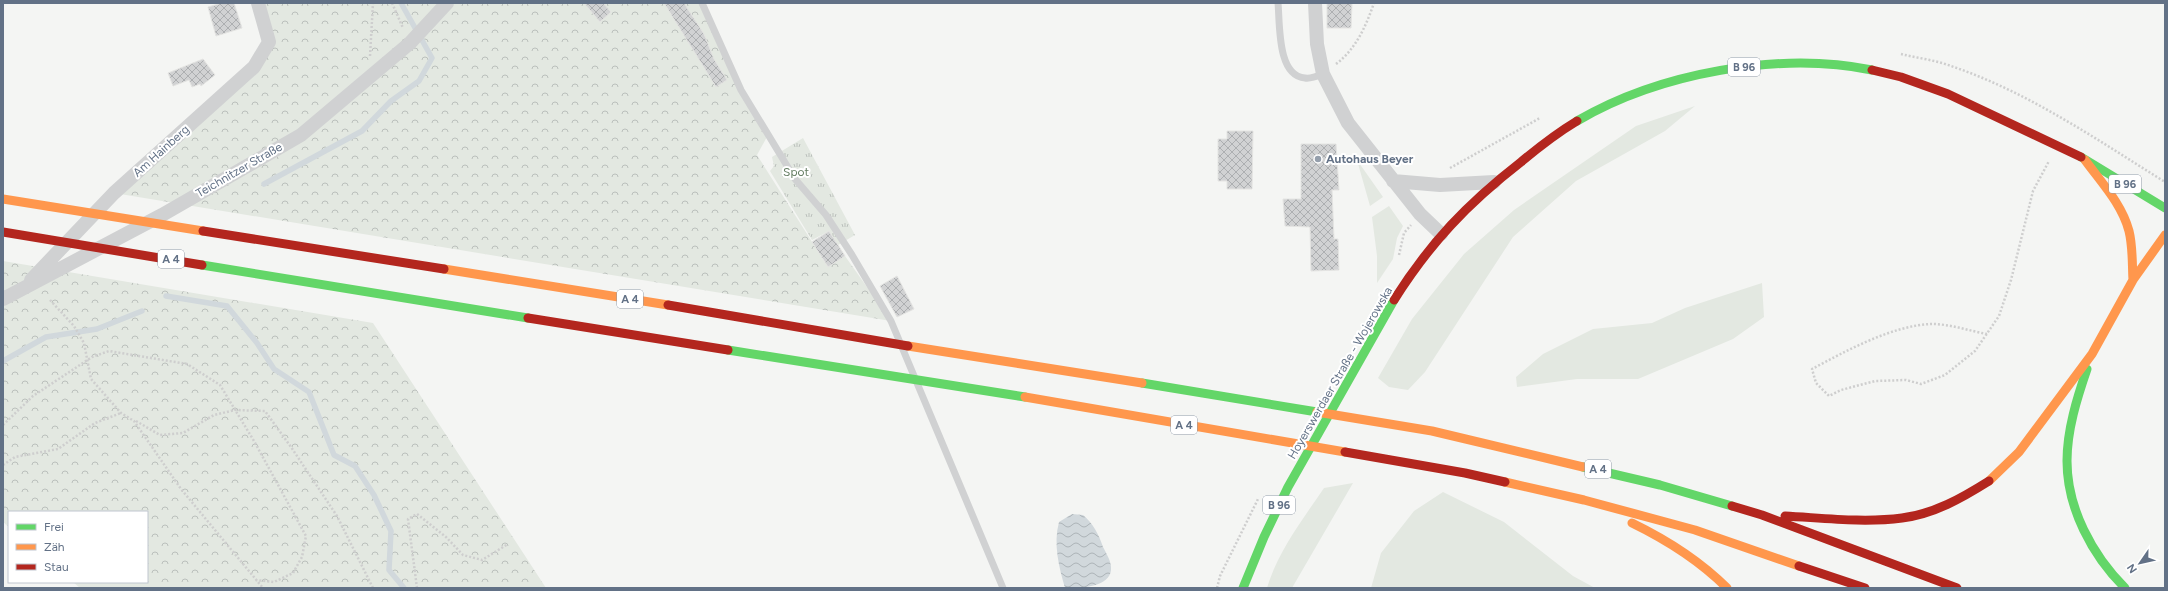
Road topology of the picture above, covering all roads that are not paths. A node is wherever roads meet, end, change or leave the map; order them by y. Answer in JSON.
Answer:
{"nodes":[{"id":1,"x":258,"y":3,"type":"edge"},
{"id":2,"x":447,"y":3,"type":"edge"},
{"id":3,"x":702,"y":3,"type":"edge"},
{"id":4,"x":1278,"y":3,"type":"edge"},
{"id":5,"x":1315,"y":3,"type":"edge"},
{"id":6,"x":1323,"y":74,"type":"junction"},
{"id":7,"x":2085,"y":160,"type":"junction"},
{"id":8,"x":1393,"y":181,"type":"junction"},
{"id":9,"x":1494,"y":182,"type":"junction"},
{"id":10,"x":3,"y":199,"type":"edge"},
{"id":11,"x":2165,"y":208,"type":"edge"},
{"id":12,"x":3,"y":232,"type":"edge"},
{"id":13,"x":1441,"y":234,"type":"junction"},
{"id":14,"x":2165,"y":235,"type":"edge"},
{"id":15,"x":2133,"y":280,"type":"junction"},
{"id":16,"x":23,"y":288,"type":"junction"},
{"id":17,"x":3,"y":299,"type":"edge"},
{"id":18,"x":2092,"y":354,"type":"junction"},
{"id":19,"x":1584,"y":500,"type":"junction"},
{"id":20,"x":1762,"y":515,"type":"junction"},
{"id":21,"x":1003,"y":588,"type":"edge"},
{"id":22,"x":1243,"y":588,"type":"edge"},
{"id":23,"x":1727,"y":588,"type":"edge"},
{"id":24,"x":1865,"y":588,"type":"edge"},
{"id":25,"x":1957,"y":588,"type":"edge"},
{"id":26,"x":2125,"y":588,"type":"edge"}],
"edges":[{"from":1,"to":16,"type":"street","name":"Am Hainberg"},
{"from":2,"to":16,"type":"street","name":"Teichnitzer Straße"},
{"from":3,"to":21,"type":"lane"},
{"from":4,"to":6,"type":"lane"},
{"from":5,"to":6,"type":"street"},
{"from":6,"to":8,"type":"street"},
{"from":7,"to":9,"type":"main road","name":"Hoyerswerdaer Straße - Wojerowska","number":"B 96"},
{"from":7,"to":11,"type":"main road","name":"Hoyerswerdaer Straße - Wojerowska","number":"B 96"},
{"from":7,"to":15,"type":"main road"},
{"from":8,"to":9,"type":"street"},
{"from":8,"to":13,"type":"street"},
{"from":9,"to":13,"type":"main road","name":"Hoyerswerdaer Straße - Wojerowska","number":"B 96"},
{"from":10,"to":20,"type":"main road","number":"A 4"},
{"from":12,"to":19,"type":"main road","number":"A 4"},
{"from":13,"to":22,"type":"main road","name":"Hoyerswerdaer Straße - Wojerowska","number":"B 96"},
{"from":14,"to":15,"type":"main road"},
{"from":15,"to":18,"type":"main road"},
{"from":16,"to":17,"type":"street","name":"Teichnitzer Straße"},
{"from":18,"to":20,"type":"main road"},
{"from":18,"to":26,"type":"main road"},
{"from":19,"to":23,"type":"main road"},
{"from":19,"to":24,"type":"main road","number":"A 4"},
{"from":20,"to":25,"type":"main road","number":"A 4"}]}
